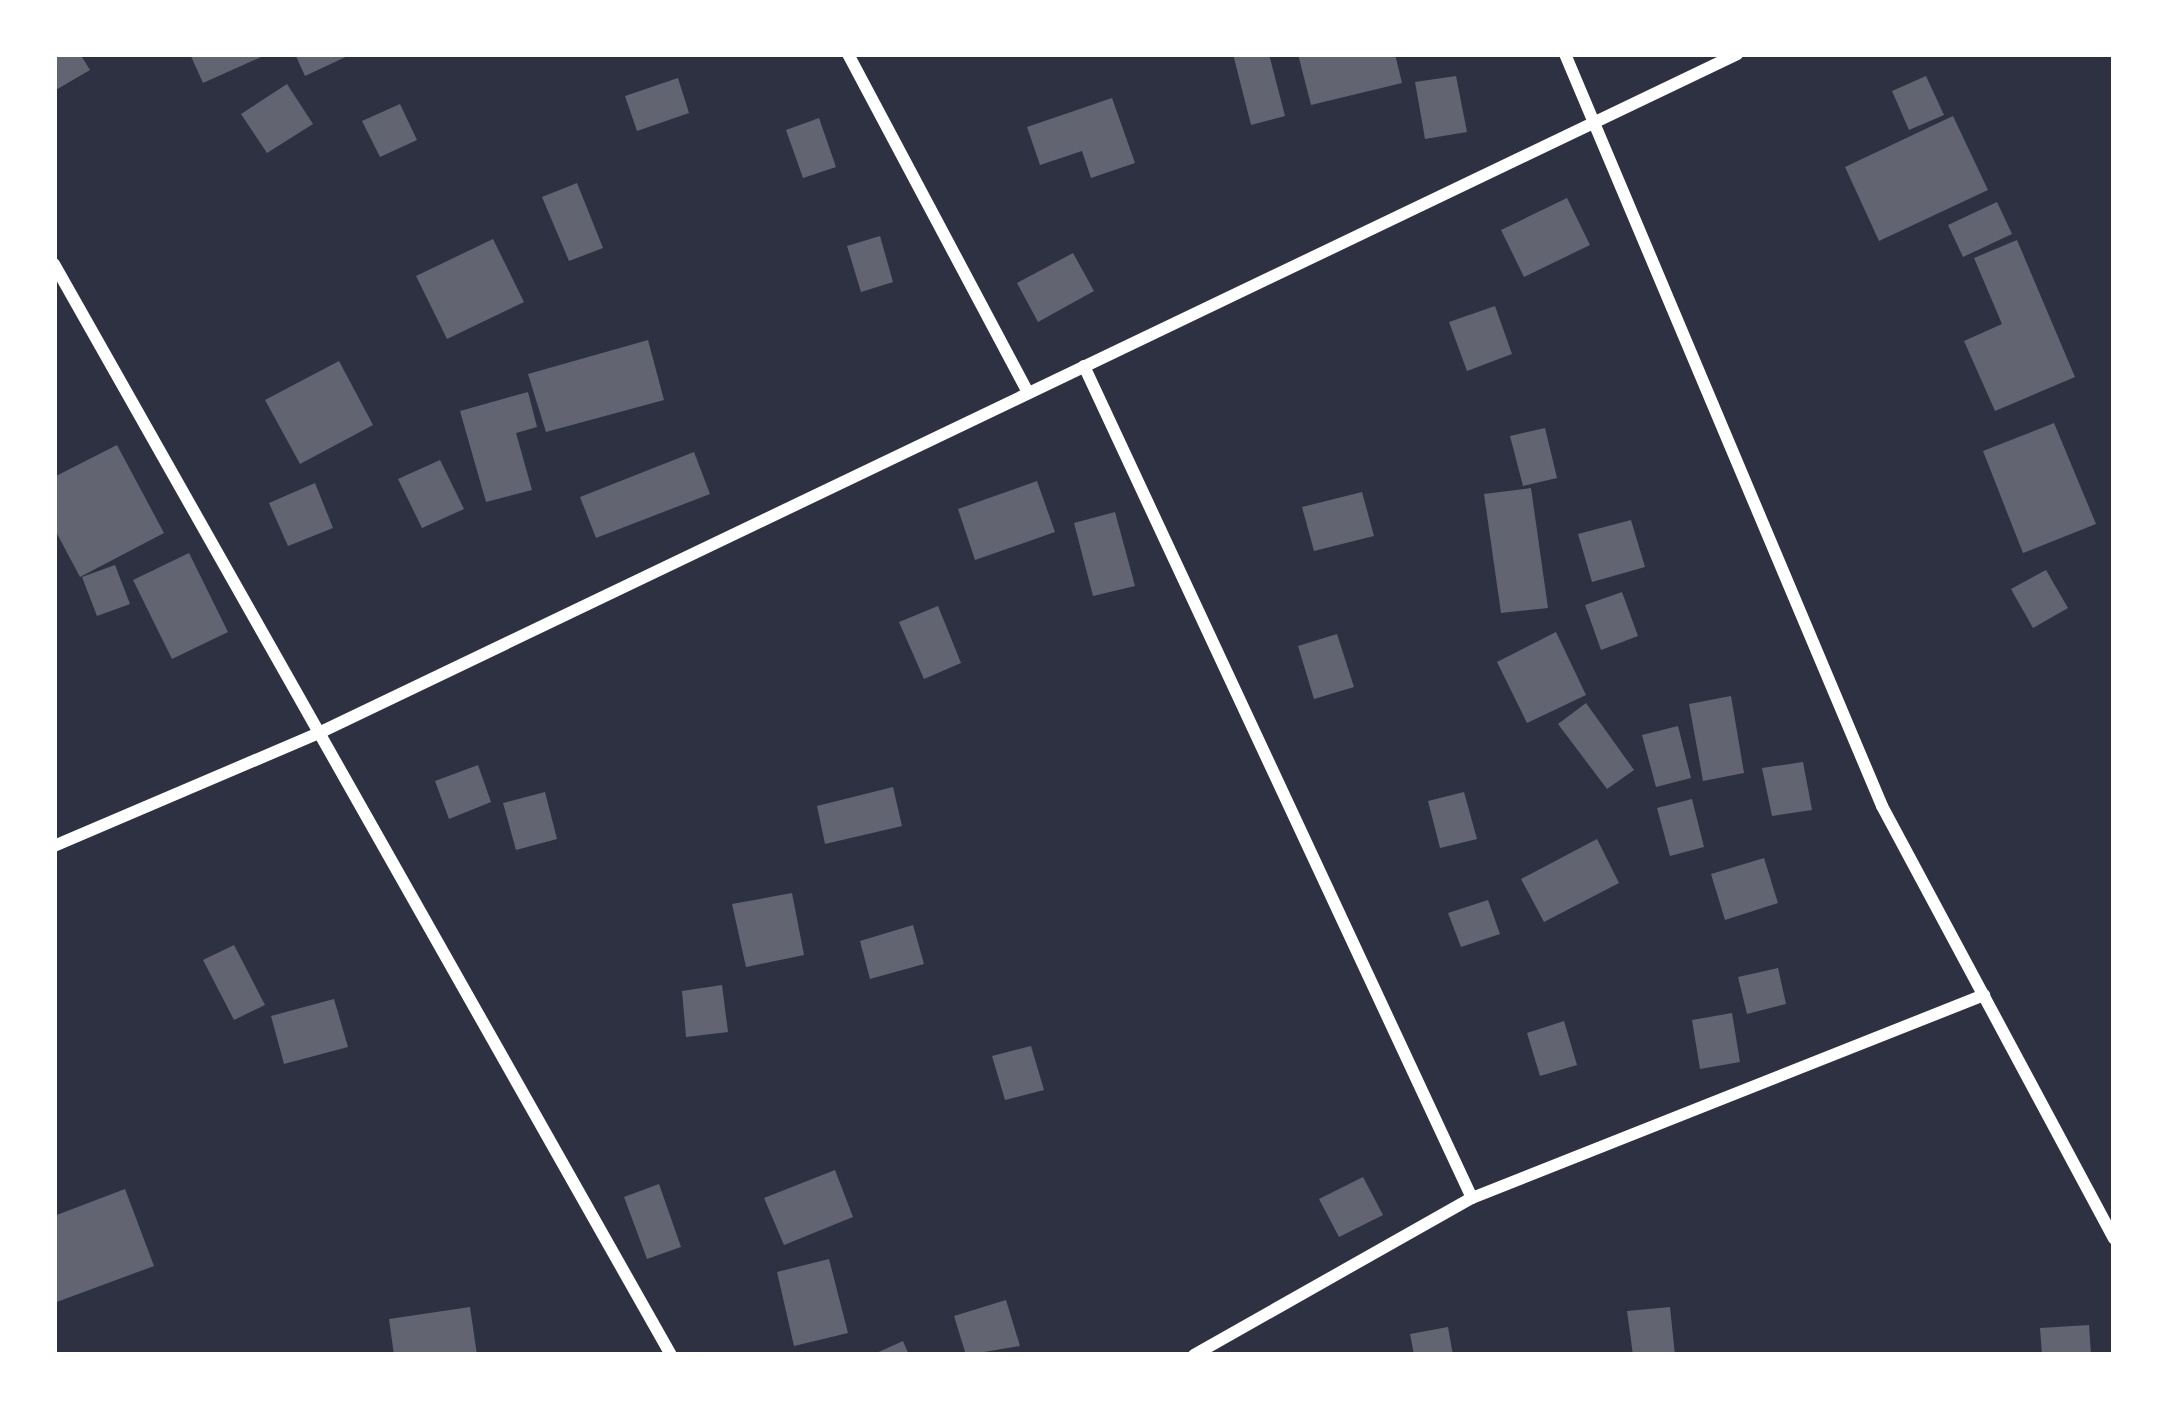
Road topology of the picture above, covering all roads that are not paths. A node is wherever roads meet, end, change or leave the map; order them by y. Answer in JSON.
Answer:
{"nodes":[{"id":1,"x":848,"y":54,"type":"edge"},
{"id":2,"x":1565,"y":54,"type":"edge"},
{"id":3,"x":1737,"y":54,"type":"edge"},
{"id":4,"x":1594,"y":122,"type":"junction"},
{"id":5,"x":54,"y":264,"type":"edge"},
{"id":6,"x":1084,"y":366,"type":"junction"},
{"id":7,"x":1028,"y":393,"type":"junction"},
{"id":8,"x":322,"y":731,"type":"junction"},
{"id":9,"x":54,"y":846,"type":"edge"},
{"id":10,"x":1984,"y":995,"type":"junction"},
{"id":11,"x":1472,"y":1198,"type":"junction"},
{"id":12,"x":2114,"y":1238,"type":"edge"},
{"id":13,"x":671,"y":1355,"type":"edge"},
{"id":14,"x":1194,"y":1355,"type":"edge"}],
"edges":[{"from":1,"to":7,"type":"street"},
{"from":2,"to":4,"type":"street"},
{"from":3,"to":4,"type":"street"},
{"from":4,"to":6,"type":"street"},
{"from":4,"to":10,"type":"street"},
{"from":5,"to":8,"type":"street"},
{"from":6,"to":7,"type":"street"},
{"from":6,"to":11,"type":"street"},
{"from":7,"to":8,"type":"street"},
{"from":8,"to":9,"type":"street"},
{"from":8,"to":13,"type":"street"},
{"from":10,"to":11,"type":"street"},
{"from":10,"to":12,"type":"street"},
{"from":11,"to":14,"type":"street"}]}
